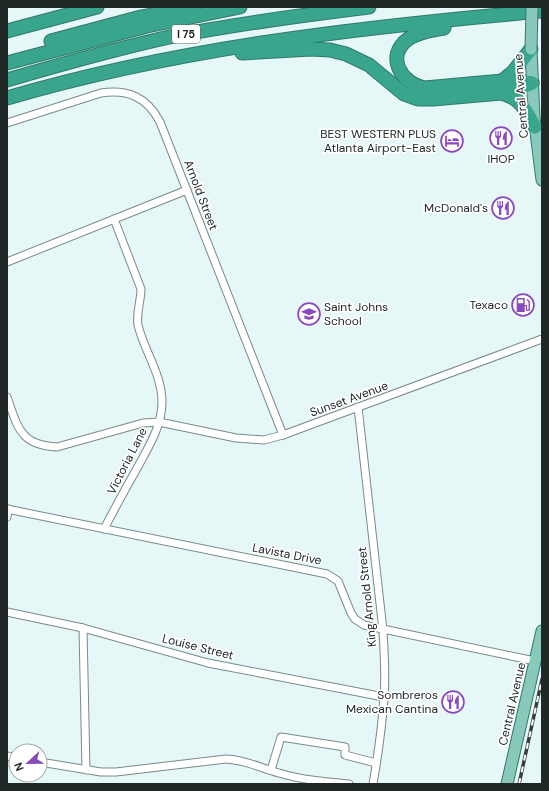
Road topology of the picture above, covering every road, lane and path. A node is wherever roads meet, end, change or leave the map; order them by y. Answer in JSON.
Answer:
{"nodes":[{"id":1,"x":97,"y":7,"type":"edge"},
{"id":2,"x":193,"y":7,"type":"edge"},
{"id":3,"x":240,"y":7,"type":"edge"},
{"id":4,"x":369,"y":7,"type":"edge"},
{"id":5,"x":535,"y":9,"type":"edge"},
{"id":6,"x":510,"y":14,"type":"junction"},
{"id":7,"x":7,"y":31,"type":"edge"},
{"id":8,"x":530,"y":49,"type":"junction"},
{"id":9,"x":7,"y":54,"type":"edge"},
{"id":10,"x":188,"y":56,"type":"junction"},
{"id":11,"x":7,"y":63,"type":"edge"},
{"id":12,"x":7,"y":80,"type":"edge"},
{"id":13,"x":532,"y":83,"type":"junction"},
{"id":14,"x":501,"y":87,"type":"junction"},
{"id":15,"x":7,"y":98,"type":"edge"},
{"id":16,"x":7,"y":123,"type":"edge"},
{"id":17,"x":535,"y":126,"type":"junction"},
{"id":18,"x":542,"y":180,"type":"edge"},
{"id":19,"x":187,"y":190,"type":"junction"},
{"id":20,"x":114,"y":219,"type":"junction"},
{"id":21,"x":7,"y":262,"type":"edge"},
{"id":22,"x":542,"y":339,"type":"edge"},
{"id":23,"x":7,"y":397,"type":"edge"},
{"id":24,"x":358,"y":407,"type":"junction"},
{"id":25,"x":159,"y":422,"type":"junction"},
{"id":26,"x":283,"y":435,"type":"junction"},
{"id":27,"x":8,"y":509,"type":"edge"},
{"id":28,"x":7,"y":517,"type":"edge"},
{"id":29,"x":104,"y":529,"type":"junction"},
{"id":30,"x":7,"y":612,"type":"edge"},
{"id":31,"x":83,"y":628,"type":"junction"},
{"id":32,"x":382,"y":630,"type":"junction"},
{"id":33,"x":542,"y":631,"type":"edge"},
{"id":34,"x":535,"y":661,"type":"junction"},
{"id":35,"x":384,"y":697,"type":"junction"},
{"id":36,"x":48,"y":763,"type":"edge"},
{"id":37,"x":376,"y":763,"type":"junction"},
{"id":38,"x":86,"y":770,"type":"junction"},
{"id":39,"x":271,"y":770,"type":"junction"},
{"id":40,"x":346,"y":784,"type":"edge"},
{"id":41,"x":349,"y":784,"type":"edge"},
{"id":42,"x":373,"y":784,"type":"edge"},
{"id":43,"x":507,"y":784,"type":"edge"}],
"edges":[{"from":1,"to":7,"type":"highway"},
{"from":2,"to":9,"type":"highway","number":"I 75"},
{"from":3,"to":11,"type":"highway"},
{"from":4,"to":12,"type":"highway","number":"I 75"},
{"from":5,"to":6,"type":"highway"},
{"from":5,"to":8,"type":"main road","name":"Central Avenue","bridge":true},
{"from":6,"to":10,"type":"highway"},
{"from":6,"to":14,"type":"highway"},
{"from":8,"to":13,"type":"main road","name":"Central Avenue"},
{"from":8,"to":14,"type":"highway"},
{"from":10,"to":14,"type":"highway"},
{"from":10,"to":15,"type":"highway"},
{"from":13,"to":14,"type":"highway"},
{"from":13,"to":17,"type":"main road","name":"Central Avenue"},
{"from":14,"to":17,"type":"highway"},
{"from":16,"to":19,"type":"street","name":"Arnold Street"},
{"from":17,"to":18,"type":"main road","name":"Central Avenue"},
{"from":19,"to":20,"type":"street"},
{"from":19,"to":26,"type":"street","name":"Arnold Street"},
{"from":20,"to":21,"type":"street"},
{"from":20,"to":25,"type":"street","name":"Victoria Lane"},
{"from":22,"to":24,"type":"street","name":"Sunset Avenue"},
{"from":23,"to":25,"type":"street"},
{"from":24,"to":26,"type":"street","name":"Sunset Avenue"},
{"from":24,"to":32,"type":"street","name":"King Arnold Street"},
{"from":25,"to":26,"type":"street","name":"Sunset Avenue"},
{"from":25,"to":29,"type":"street","name":"Victoria Lane"},
{"from":27,"to":28,"type":"street"},
{"from":27,"to":29,"type":"street","name":"Lavista Drive"},
{"from":29,"to":32,"type":"street","name":"Lavista Drive"},
{"from":30,"to":31,"type":"street","name":"Louise Street"},
{"from":31,"to":35,"type":"street","name":"Louise Street"},
{"from":31,"to":38,"type":"street"},
{"from":32,"to":34,"type":"street","name":"Lavista Drive"},
{"from":32,"to":35,"type":"street","name":"King Arnold Street"},
{"from":33,"to":34,"type":"main road","name":"Central Avenue"},
{"from":34,"to":43,"type":"main road","name":"Central Avenue"},
{"from":35,"to":37,"type":"street","name":"King Arnold Street"},
{"from":36,"to":38,"type":"street"},
{"from":37,"to":39,"type":"street"},
{"from":37,"to":42,"type":"street","name":"King Arnold Street"},
{"from":38,"to":39,"type":"street"},
{"from":39,"to":40,"type":"street"},
{"from":40,"to":41,"type":"street"}]}
